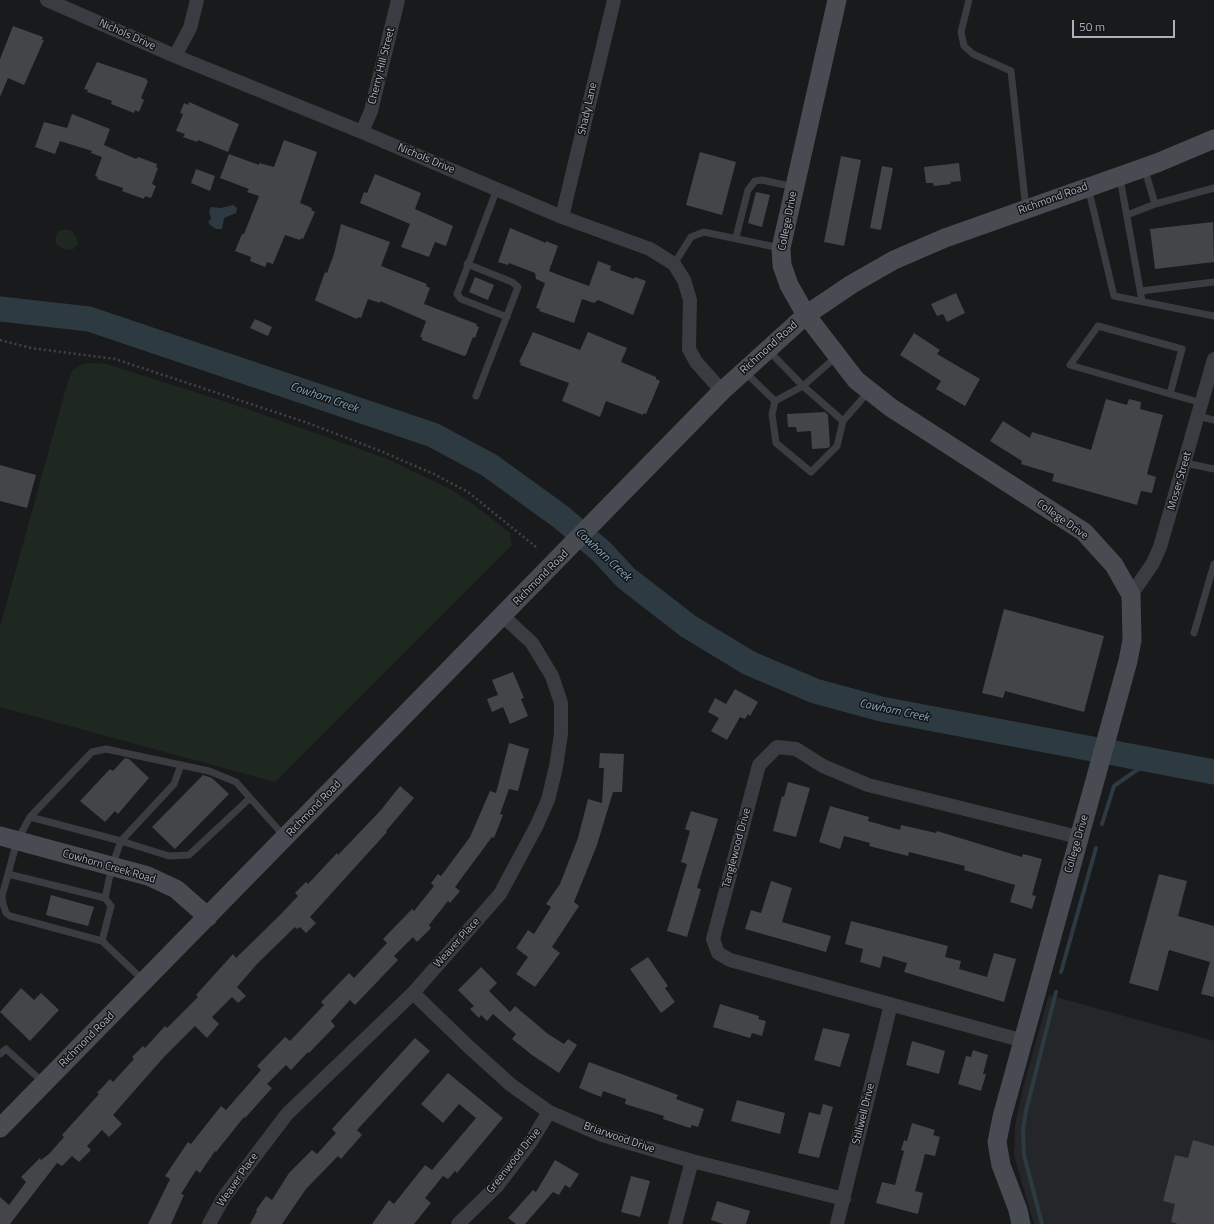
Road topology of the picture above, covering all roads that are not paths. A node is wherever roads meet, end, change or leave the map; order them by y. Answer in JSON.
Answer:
{"nodes":[{"id":1,"x":47,"y":0,"type":"edge"},
{"id":2,"x":197,"y":0,"type":"edge"},
{"id":3,"x":398,"y":0,"type":"edge"},
{"id":4,"x":614,"y":0,"type":"edge"},
{"id":5,"x":837,"y":0,"type":"edge"},
{"id":6,"x":969,"y":0,"type":"edge"},
{"id":7,"x":175,"y":56,"type":"junction"},
{"id":8,"x":362,"y":132,"type":"junction"},
{"id":9,"x":1214,"y":139,"type":"edge"},
{"id":10,"x":1144,"y":167,"type":"junction"},
{"id":11,"x":1119,"y":176,"type":"junction"},
{"id":12,"x":795,"y":187,"type":"junction"},
{"id":13,"x":1088,"y":187,"type":"junction"},
{"id":14,"x":1214,"y":188,"type":"edge"},
{"id":15,"x":497,"y":189,"type":"junction"},
{"id":16,"x":1155,"y":204,"type":"junction"},
{"id":17,"x":1026,"y":209,"type":"junction"},
{"id":18,"x":1127,"y":215,"type":"junction"},
{"id":19,"x":562,"y":217,"type":"junction"},
{"id":20,"x":736,"y":237,"type":"junction"},
{"id":21,"x":781,"y":248,"type":"junction"},
{"id":22,"x":467,"y":264,"type":"junction"},
{"id":23,"x":674,"y":264,"type":"junction"},
{"id":24,"x":1214,"y":282,"type":"edge"},
{"id":25,"x":1140,"y":291,"type":"junction"},
{"id":26,"x":1142,"y":301,"type":"junction"},
{"id":27,"x":806,"y":315,"type":"junction"},
{"id":28,"x":1214,"y":316,"type":"edge"},
{"id":29,"x":507,"y":317,"type":"junction"},
{"id":30,"x":768,"y":350,"type":"junction"},
{"id":31,"x":838,"y":355,"type":"junction"},
{"id":32,"x":1214,"y":359,"type":"edge"},
{"id":33,"x":744,"y":371,"type":"junction"},
{"id":34,"x":1212,"y":374,"type":"edge"},
{"id":35,"x":803,"y":386,"type":"junction"},
{"id":36,"x":722,"y":391,"type":"junction"},
{"id":37,"x":869,"y":391,"type":"junction"},
{"id":38,"x":1170,"y":394,"type":"junction"},
{"id":39,"x":476,"y":396,"type":"dead end"},
{"id":40,"x":775,"y":401,"type":"junction"},
{"id":41,"x":1200,"y":409,"type":"junction"},
{"id":42,"x":1214,"y":420,"type":"edge"},
{"id":43,"x":843,"y":421,"type":"junction"},
{"id":44,"x":1185,"y":463,"type":"junction"},
{"id":45,"x":1214,"y":469,"type":"edge"},
{"id":46,"x":1214,"y":564,"type":"edge"},
{"id":47,"x":1131,"y":595,"type":"junction"},
{"id":48,"x":503,"y":616,"type":"junction"},
{"id":49,"x":1194,"y":633,"type":"dead end"},
{"id":50,"x":181,"y":765,"type":"junction"},
{"id":51,"x":250,"y":798,"type":"junction"},
{"id":52,"x":30,"y":817,"type":"junction"},
{"id":53,"x":1078,"y":837,"type":"junction"},
{"id":54,"x":285,"y":838,"type":"junction"},
{"id":55,"x":8,"y":839,"type":"edge"},
{"id":56,"x":121,"y":841,"type":"junction"},
{"id":57,"x":112,"y":866,"type":"junction"},
{"id":58,"x":8,"y":874,"type":"junction"},
{"id":59,"x":105,"y":898,"type":"junction"},
{"id":60,"x":208,"y":917,"type":"junction"},
{"id":61,"x":102,"y":941,"type":"junction"},
{"id":62,"x":144,"y":982,"type":"junction"},
{"id":63,"x":413,"y":993,"type":"junction"},
{"id":64,"x":891,"y":1004,"type":"junction"},
{"id":65,"x":1024,"y":1041,"type":"junction"},
{"id":66,"x":3,"y":1046,"type":"edge"},
{"id":67,"x":0,"y":1054,"type":"edge"},
{"id":68,"x":44,"y":1083,"type":"junction"},
{"id":69,"x":549,"y":1112,"type":"junction"},
{"id":70,"x":0,"y":1128,"type":"edge"},
{"id":71,"x":692,"y":1161,"type":"junction"},
{"id":72,"x":844,"y":1199,"type":"junction"},
{"id":73,"x":209,"y":1224,"type":"edge"},
{"id":74,"x":458,"y":1224,"type":"edge"},
{"id":75,"x":674,"y":1224,"type":"edge"},
{"id":76,"x":837,"y":1224,"type":"edge"},
{"id":77,"x":1021,"y":1224,"type":"edge"}],
"edges":[{"from":1,"to":7,"type":"street","name":"Nichols Drive"},
{"from":2,"to":7,"type":"street"},
{"from":3,"to":8,"type":"street","name":"Cherry Hill Street"},
{"from":4,"to":19,"type":"street","name":"Shady Lane"},
{"from":5,"to":12,"type":"street","name":"College Drive"},
{"from":6,"to":17,"type":"lane"},
{"from":7,"to":8,"type":"street","name":"Nichols Drive"},
{"from":8,"to":15,"type":"street","name":"Nichols Drive"},
{"from":9,"to":10,"type":"street","name":"Richmond Road"},
{"from":10,"to":11,"type":"street","name":"Richmond Road"},
{"from":10,"to":16,"type":"lane"},
{"from":11,"to":13,"type":"street","name":"Richmond Road"},
{"from":11,"to":18,"type":"lane"},
{"from":12,"to":20,"type":"lane"},
{"from":12,"to":21,"type":"street","name":"College Drive"},
{"from":13,"to":17,"type":"street","name":"Richmond Road"},
{"from":13,"to":26,"type":"lane"},
{"from":14,"to":16,"type":"lane"},
{"from":15,"to":19,"type":"street","name":"Nichols Drive"},
{"from":15,"to":22,"type":"lane"},
{"from":16,"to":18,"type":"lane"},
{"from":17,"to":27,"type":"street","name":"Richmond Road"},
{"from":18,"to":25,"type":"lane"},
{"from":19,"to":23,"type":"street","name":"Nichols Drive"},
{"from":20,"to":21,"type":"lane"},
{"from":20,"to":23,"type":"lane"},
{"from":21,"to":27,"type":"street","name":"College Drive"},
{"from":22,"to":29,"type":"lane"},
{"from":22,"to":29,"type":"lane"},
{"from":23,"to":36,"type":"street","name":"Nichols Drive"},
{"from":24,"to":25,"type":"lane"},
{"from":25,"to":26,"type":"lane"},
{"from":26,"to":28,"type":"lane"},
{"from":27,"to":30,"type":"street","name":"Richmond Road"},
{"from":27,"to":31,"type":"street","name":"College Drive"},
{"from":29,"to":39,"type":"lane"},
{"from":30,"to":33,"type":"street","name":"Richmond Road"},
{"from":30,"to":35,"type":"lane"},
{"from":31,"to":35,"type":"lane"},
{"from":31,"to":37,"type":"street","name":"College Drive"},
{"from":32,"to":34,"type":"street","name":"Moser Street"},
{"from":33,"to":36,"type":"street","name":"Richmond Road"},
{"from":33,"to":40,"type":"lane"},
{"from":34,"to":41,"type":"street","name":"Moser Street"},
{"from":35,"to":40,"type":"lane"},
{"from":35,"to":43,"type":"lane"},
{"from":36,"to":48,"type":"street","name":"Richmond Road"},
{"from":37,"to":43,"type":"lane"},
{"from":37,"to":47,"type":"street","name":"College Drive"},
{"from":38,"to":38,"type":"lane"},
{"from":38,"to":41,"type":"lane"},
{"from":40,"to":43,"type":"lane"},
{"from":41,"to":42,"type":"lane"},
{"from":41,"to":44,"type":"street","name":"Moser Street"},
{"from":44,"to":45,"type":"lane"},
{"from":44,"to":47,"type":"street","name":"Moser Street"},
{"from":46,"to":49,"type":"lane"},
{"from":47,"to":53,"type":"street","name":"College Drive"},
{"from":48,"to":54,"type":"street","name":"Richmond Road"},
{"from":48,"to":63,"type":"street","name":"Weaver Place"},
{"from":50,"to":51,"type":"lane"},
{"from":50,"to":52,"type":"lane"},
{"from":50,"to":56,"type":"lane"},
{"from":51,"to":54,"type":"lane"},
{"from":51,"to":56,"type":"lane"},
{"from":52,"to":55,"type":"lane"},
{"from":52,"to":56,"type":"lane"},
{"from":53,"to":64,"type":"street","name":"Tanglewood Drive"},
{"from":53,"to":65,"type":"street","name":"College Drive"},
{"from":54,"to":60,"type":"street","name":"Richmond Road"},
{"from":55,"to":57,"type":"street","name":"Cowhorn Creek Road"},
{"from":55,"to":58,"type":"lane"},
{"from":56,"to":57,"type":"lane"},
{"from":57,"to":59,"type":"lane"},
{"from":57,"to":60,"type":"street","name":"Cowhorn Creek Road"},
{"from":58,"to":59,"type":"lane"},
{"from":58,"to":61,"type":"lane"},
{"from":59,"to":61,"type":"lane"},
{"from":60,"to":62,"type":"street","name":"Richmond Road"},
{"from":61,"to":62,"type":"lane"},
{"from":62,"to":68,"type":"street","name":"Richmond Road"},
{"from":63,"to":69,"type":"street","name":"Briarwood Drive"},
{"from":63,"to":73,"type":"street","name":"Weaver Place"},
{"from":64,"to":65,"type":"street","name":"Tanglewood Drive"},
{"from":64,"to":72,"type":"street","name":"Stillwell Drive"},
{"from":65,"to":77,"type":"street","name":"College Drive"},
{"from":66,"to":67,"type":"lane"},
{"from":66,"to":68,"type":"lane"},
{"from":68,"to":70,"type":"street","name":"Richmond Road"},
{"from":69,"to":71,"type":"street","name":"Briarwood Drive"},
{"from":69,"to":74,"type":"street","name":"Greenwood Drive"},
{"from":71,"to":72,"type":"street","name":"Briarwood Drive"},
{"from":71,"to":75,"type":"street"},
{"from":72,"to":76,"type":"street","name":"Stillwell Drive"}]}
